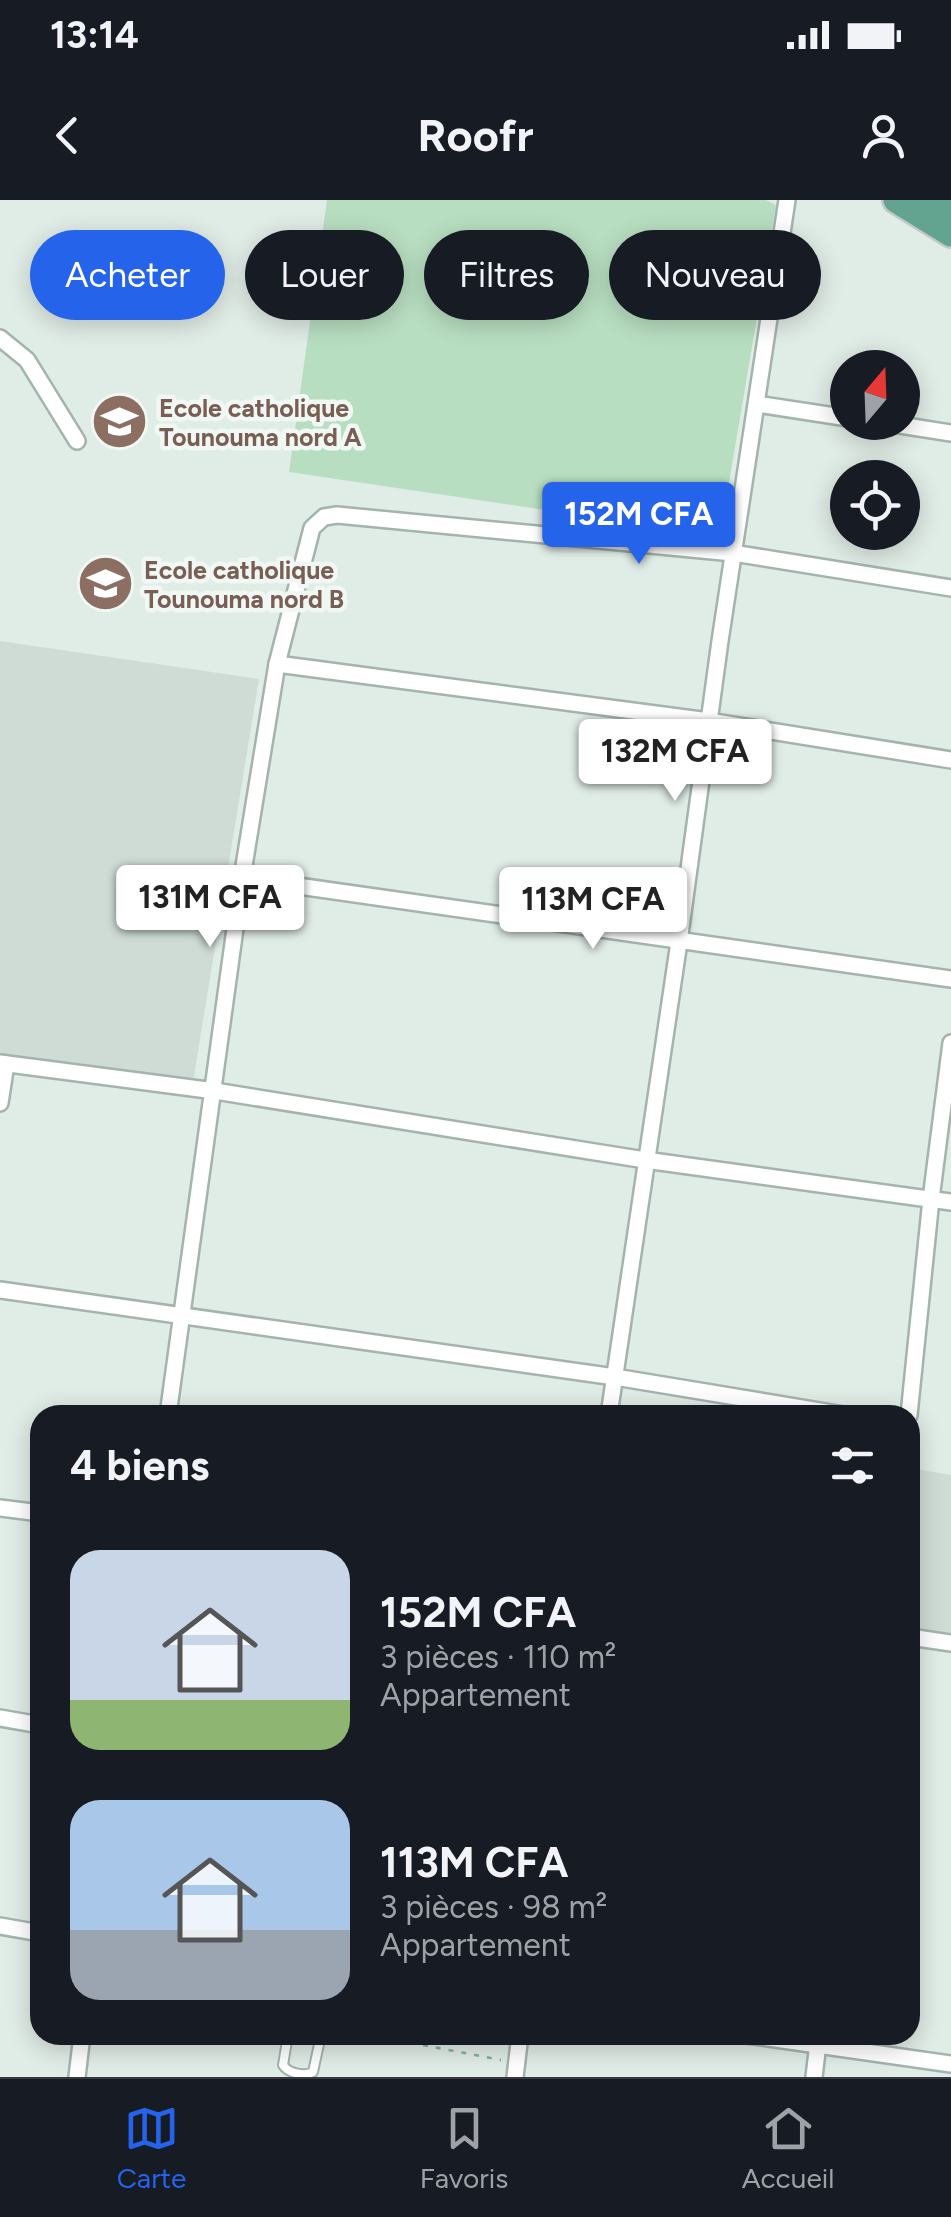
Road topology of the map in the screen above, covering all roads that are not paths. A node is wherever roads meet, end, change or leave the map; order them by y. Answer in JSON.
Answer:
{"nodes":[{"id":1,"x":787,"y":200,"type":"edge"},
{"id":2,"x":896,"y":200,"type":"edge"},
{"id":3,"x":932,"y":200,"type":"edge"},
{"id":4,"x":951,"y":211,"type":"edge"},
{"id":5,"x":951,"y":234,"type":"edge"},
{"id":6,"x":0,"y":338,"type":"edge"},
{"id":7,"x":757,"y":404,"type":"junction"},
{"id":8,"x":830,"y":415,"type":"edge"},
{"id":9,"x":920,"y":428,"type":"edge"},
{"id":10,"x":951,"y":433,"type":"edge"},
{"id":11,"x":77,"y":441,"type":"dead end"},
{"id":12,"x":732,"y":553,"type":"junction"},
{"id":13,"x":951,"y":588,"type":"edge"},
{"id":14,"x":277,"y":664,"type":"junction"},
{"id":15,"x":709,"y":721,"type":"junction"},
{"id":16,"x":951,"y":760,"type":"edge"},
{"id":17,"x":242,"y":878,"type":"junction"},
{"id":18,"x":679,"y":942,"type":"junction"},
{"id":19,"x":951,"y":980,"type":"edge"},
{"id":20,"x":951,"y":1043,"type":"edge"},
{"id":21,"x":3,"y":1064,"type":"edge"},
{"id":22,"x":215,"y":1091,"type":"junction"},
{"id":23,"x":0,"y":1103,"type":"edge"},
{"id":24,"x":646,"y":1160,"type":"junction"},
{"id":25,"x":931,"y":1200,"type":"junction"},
{"id":26,"x":951,"y":1202,"type":"edge"},
{"id":27,"x":0,"y":1290,"type":"edge"},
{"id":28,"x":180,"y":1316,"type":"junction"},
{"id":29,"x":615,"y":1377,"type":"junction"},
{"id":30,"x":169,"y":1405,"type":"edge"},
{"id":31,"x":611,"y":1405,"type":"edge"},
{"id":32,"x":784,"y":1405,"type":"edge"},
{"id":33,"x":910,"y":1405,"type":"edge"},
{"id":34,"x":0,"y":1508,"type":"edge"},
{"id":35,"x":30,"y":1512,"type":"edge"},
{"id":36,"x":920,"y":1638,"type":"edge"},
{"id":37,"x":951,"y":1643,"type":"edge"},
{"id":38,"x":0,"y":1718,"type":"edge"},
{"id":39,"x":30,"y":1722,"type":"edge"},
{"id":40,"x":0,"y":1926,"type":"edge"},
{"id":41,"x":30,"y":1930,"type":"edge"},
{"id":42,"x":81,"y":2045,"type":"edge"},
{"id":43,"x":286,"y":2045,"type":"edge"},
{"id":44,"x":319,"y":2045,"type":"edge"},
{"id":45,"x":519,"y":2045,"type":"edge"},
{"id":46,"x":818,"y":2045,"type":"edge"},
{"id":47,"x":841,"y":2045,"type":"edge"},
{"id":48,"x":951,"y":2064,"type":"edge"},
{"id":49,"x":516,"y":2070,"type":"edge"},
{"id":50,"x":76,"y":2077,"type":"edge"},
{"id":51,"x":814,"y":2077,"type":"edge"}],
"edges":[{"from":1,"to":7,"type":"street"},
{"from":2,"to":5,"type":"main road"},
{"from":3,"to":4,"type":"main road"},
{"from":6,"to":11,"type":"street"},
{"from":7,"to":8,"type":"street"},
{"from":7,"to":12,"type":"street"},
{"from":9,"to":10,"type":"street"},
{"from":12,"to":13,"type":"street"},
{"from":12,"to":14,"type":"street"},
{"from":12,"to":15,"type":"street"},
{"from":14,"to":15,"type":"street"},
{"from":14,"to":17,"type":"street"},
{"from":15,"to":16,"type":"street"},
{"from":15,"to":18,"type":"street"},
{"from":17,"to":18,"type":"street"},
{"from":17,"to":22,"type":"street"},
{"from":18,"to":19,"type":"street"},
{"from":18,"to":24,"type":"street"},
{"from":20,"to":25,"type":"street"},
{"from":21,"to":22,"type":"street"},
{"from":21,"to":23,"type":"street"},
{"from":22,"to":24,"type":"street"},
{"from":22,"to":28,"type":"street"},
{"from":24,"to":25,"type":"street"},
{"from":24,"to":29,"type":"street"},
{"from":25,"to":26,"type":"street"},
{"from":25,"to":33,"type":"street"},
{"from":27,"to":28,"type":"street"},
{"from":28,"to":29,"type":"street"},
{"from":28,"to":30,"type":"street"},
{"from":29,"to":31,"type":"street"},
{"from":29,"to":32,"type":"street"},
{"from":34,"to":35,"type":"street"},
{"from":36,"to":37,"type":"street"},
{"from":38,"to":39,"type":"street"},
{"from":40,"to":41,"type":"street"},
{"from":42,"to":50,"type":"street"},
{"from":43,"to":44,"type":"lane"},
{"from":45,"to":49,"type":"street"},
{"from":46,"to":51,"type":"street"},
{"from":47,"to":48,"type":"street"}]}
